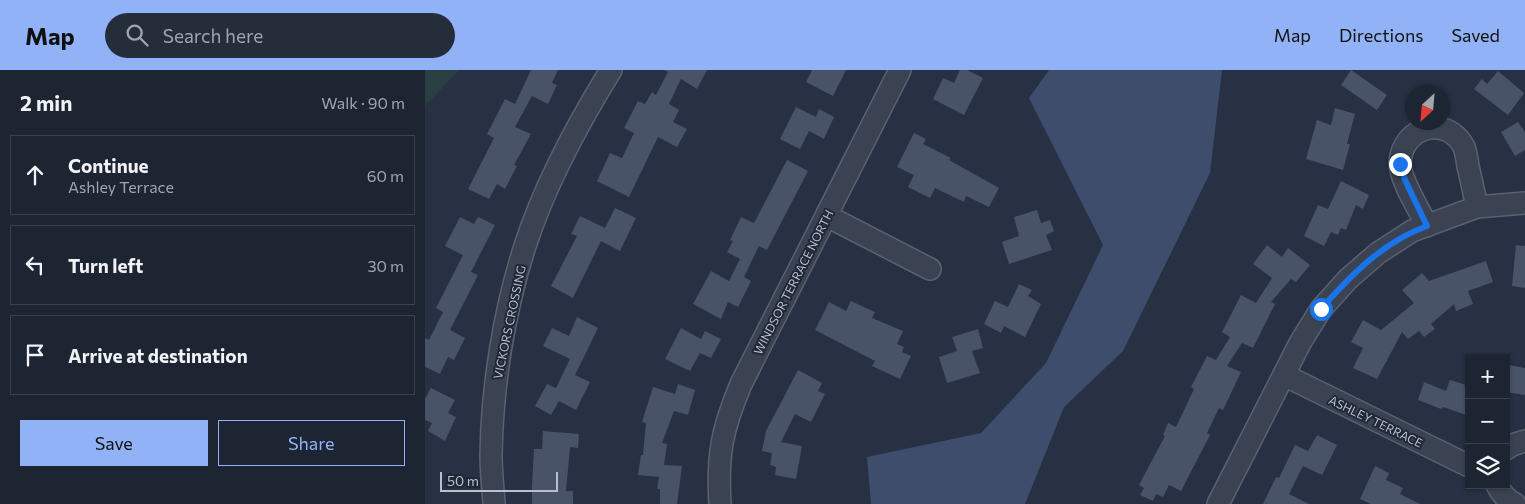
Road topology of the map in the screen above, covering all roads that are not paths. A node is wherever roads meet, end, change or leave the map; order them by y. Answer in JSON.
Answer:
{"nodes":[{"id":1,"x":611,"y":70,"type":"edge"},
{"id":2,"x":900,"y":70,"type":"edge"},
{"id":3,"x":1525,"y":202,"type":"edge"},
{"id":4,"x":1477,"y":207,"type":"junction"},
{"id":5,"x":827,"y":216,"type":"junction"},
{"id":6,"x":1427,"y":226,"type":"junction"},
{"id":7,"x":930,"y":269,"type":"dead end"},
{"id":8,"x":1284,"y":375,"type":"junction"},
{"id":9,"x":1525,"y":441,"type":"edge"},
{"id":10,"x":1510,"y":445,"type":"edge"},
{"id":11,"x":1465,"y":464,"type":"edge"},
{"id":12,"x":1499,"y":489,"type":"edge"},
{"id":13,"x":494,"y":504,"type":"edge"},
{"id":14,"x":720,"y":504,"type":"edge"},
{"id":15,"x":1218,"y":504,"type":"edge"},
{"id":16,"x":1515,"y":504,"type":"edge"}],
"edges":[{"from":1,"to":13,"type":"street","name":"VICKORS CROSSING"},
{"from":2,"to":5,"type":"street","name":"WINDSOR TERRACE NORTH"},
{"from":3,"to":4,"type":"street"},
{"from":4,"to":6,"type":"street"},
{"from":4,"to":6,"type":"street"},
{"from":5,"to":7,"type":"street"},
{"from":5,"to":14,"type":"street","name":"WINDSOR TERRACE NORTH"},
{"from":6,"to":8,"type":"street"},
{"from":8,"to":11,"type":"street","name":"ASHLEY TERRACE"},
{"from":8,"to":15,"type":"street"},
{"from":9,"to":10,"type":"street"},
{"from":12,"to":16,"type":"street"}]}
